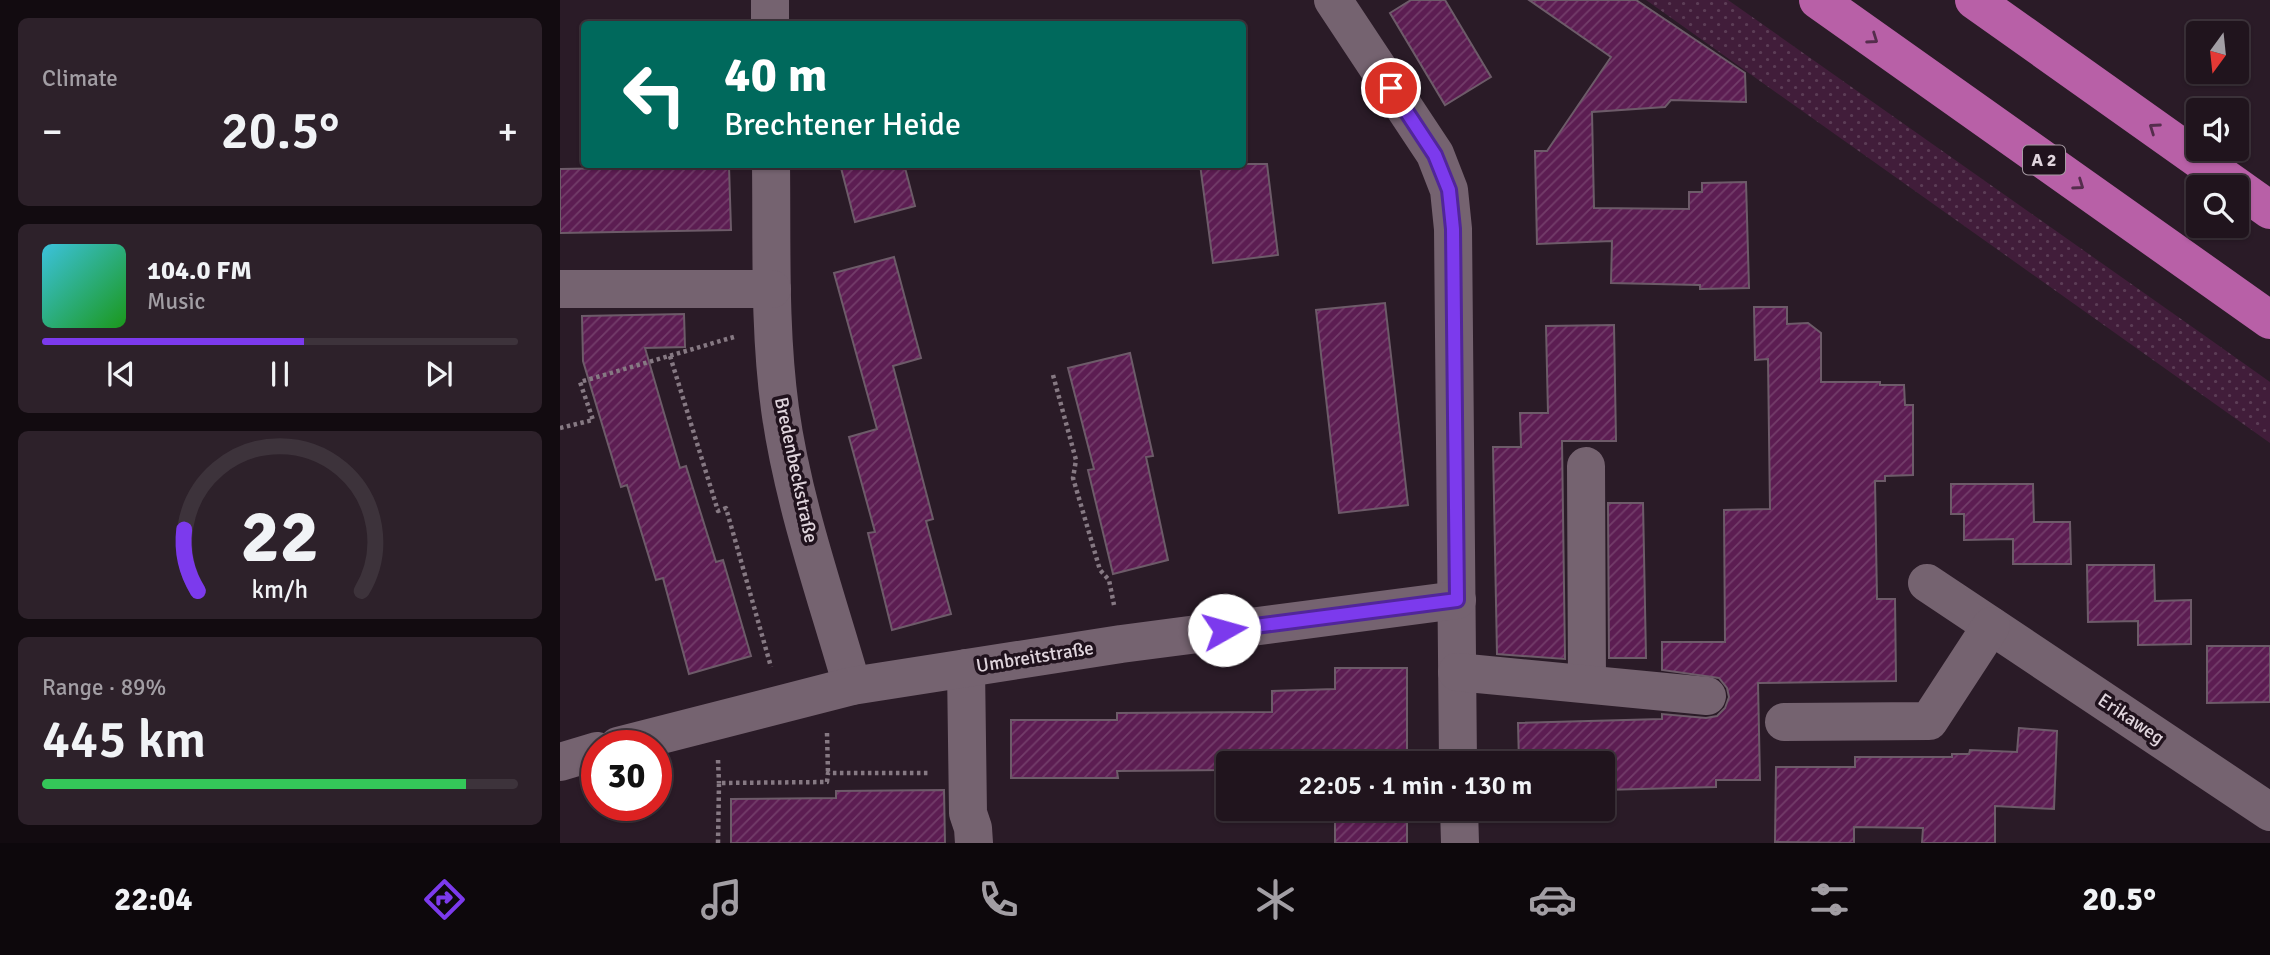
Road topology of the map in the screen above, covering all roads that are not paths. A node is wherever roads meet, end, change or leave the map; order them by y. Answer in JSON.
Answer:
{"nodes":[{"id":1,"x":770,"y":0,"type":"edge"},
{"id":2,"x":1333,"y":0,"type":"edge"},
{"id":3,"x":1818,"y":0,"type":"edge"},
{"id":4,"x":1974,"y":0,"type":"edge"},
{"id":5,"x":770,"y":21,"type":"edge"},
{"id":6,"x":771,"y":168,"type":"edge"},
{"id":7,"x":2270,"y":210,"type":"edge"},
{"id":8,"x":560,"y":289,"type":"edge"},
{"id":9,"x":773,"y":307,"type":"junction"},
{"id":10,"x":2270,"y":320,"type":"edge"},
{"id":11,"x":1586,"y":466,"type":"dead end"},
{"id":12,"x":1927,"y":583,"type":"dead end"},
{"id":13,"x":1457,"y":600,"type":"junction"},
{"id":14,"x":1991,"y":626,"type":"junction"},
{"id":15,"x":966,"y":668,"type":"junction"},
{"id":16,"x":1457,"y":672,"type":"junction"},
{"id":17,"x":1587,"y":684,"type":"junction"},
{"id":18,"x":852,"y":687,"type":"junction"},
{"id":19,"x":1707,"y":696,"type":"dead end"},
{"id":20,"x":1784,"y":722,"type":"dead end"},
{"id":21,"x":672,"y":732,"type":"edge"},
{"id":22,"x":1458,"y":751,"type":"edge"},
{"id":23,"x":581,"y":756,"type":"edge"},
{"id":24,"x":560,"y":762,"type":"edge"},
{"id":25,"x":2270,"y":812,"type":"edge"},
{"id":26,"x":1459,"y":821,"type":"edge"},
{"id":27,"x":974,"y":843,"type":"edge"},
{"id":28,"x":1460,"y":843,"type":"edge"}],
"edges":[{"from":1,"to":5,"type":"street"},
{"from":2,"to":13,"type":"street"},
{"from":3,"to":10,"type":"highway","number":"A 2","one_way":true},
{"from":7,"to":4,"type":"highway","one_way":true},
{"from":6,"to":9,"type":"street","name":"Bredenbeckstraße"},
{"from":8,"to":9,"type":"street"},
{"from":9,"to":18,"type":"street","name":"Bredenbeckstraße"},
{"from":11,"to":17,"type":"street"},
{"from":12,"to":14,"type":"street","name":"Erikaweg"},
{"from":13,"to":15,"type":"street","name":"Umbreitstraße"},
{"from":13,"to":16,"type":"street"},
{"from":14,"to":20,"type":"street"},
{"from":14,"to":25,"type":"street","name":"Erikaweg"},
{"from":15,"to":18,"type":"street","name":"Umbreitstraße"},
{"from":15,"to":27,"type":"street"},
{"from":16,"to":17,"type":"street"},
{"from":16,"to":22,"type":"street"},
{"from":17,"to":19,"type":"street"},
{"from":18,"to":21,"type":"street","name":"Umbreitstraße"},
{"from":23,"to":24,"type":"street"},
{"from":26,"to":28,"type":"street"}]}
